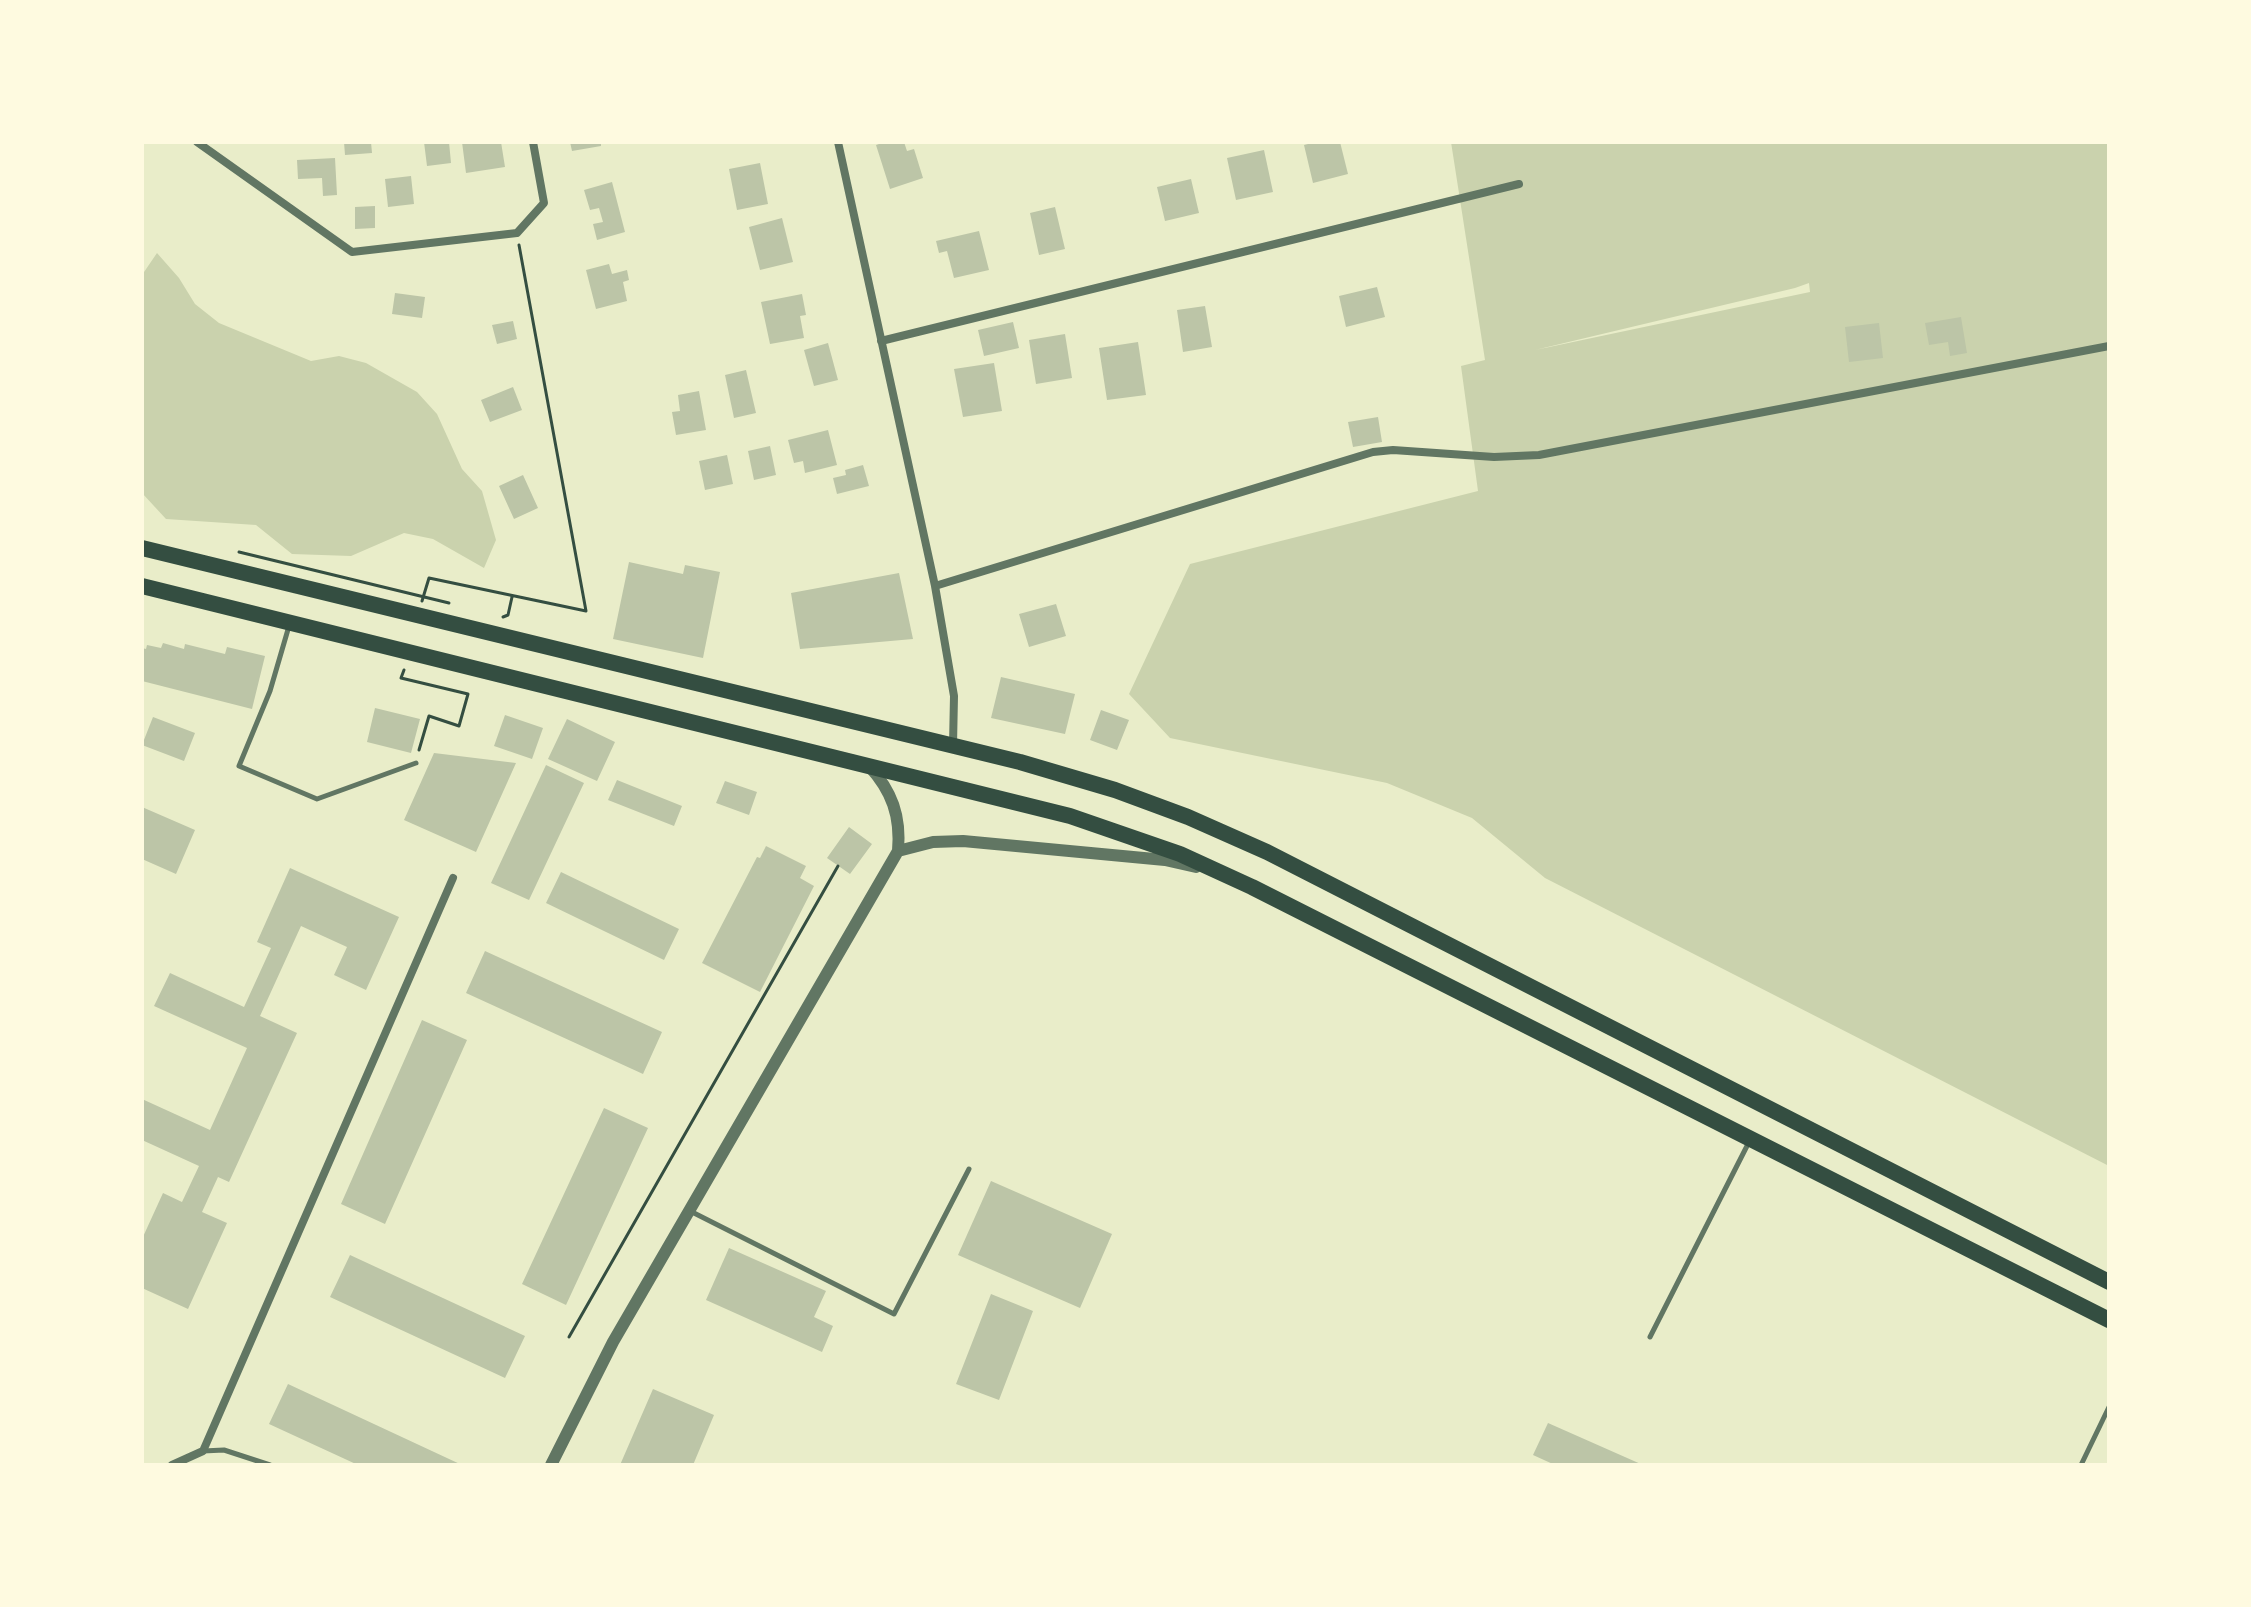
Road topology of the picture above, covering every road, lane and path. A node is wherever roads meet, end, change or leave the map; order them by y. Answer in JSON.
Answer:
{"nodes":[{"id":1,"x":197,"y":142,"type":"edge"},
{"id":2,"x":533,"y":142,"type":"edge"},
{"id":3,"x":838,"y":142,"type":"edge"},
{"id":4,"x":1519,"y":184,"type":"dead end"},
{"id":5,"x":517,"y":233,"type":"junction"},
{"id":6,"x":881,"y":341,"type":"junction"},
{"id":7,"x":2109,"y":346,"type":"edge"},
{"id":8,"x":142,"y":548,"type":"edge"},
{"id":9,"x":233,"y":550,"type":"dead end"},
{"id":10,"x":429,"y":578,"type":"dead end"},
{"id":11,"x":142,"y":586,"type":"edge"},
{"id":12,"x":935,"y":586,"type":"junction"},
{"id":13,"x":512,"y":597,"type":"junction"},
{"id":14,"x":455,"y":604,"type":"dead end"},
{"id":15,"x":497,"y":616,"type":"dead end"},
{"id":16,"x":290,"y":622,"type":"junction"},
{"id":17,"x":401,"y":678,"type":"dead end"},
{"id":18,"x":952,"y":746,"type":"junction"},
{"id":19,"x":416,"y":763,"type":"joint"},
{"id":20,"x":869,"y":766,"type":"junction"},
{"id":21,"x":898,"y":851,"type":"junction"},
{"id":22,"x":838,"y":866,"type":"dead end"},
{"id":23,"x":1218,"y":871,"type":"junction"},
{"id":24,"x":453,"y":878,"type":"dead end"},
{"id":25,"x":1751,"y":1137,"type":"junction"},
{"id":26,"x":969,"y":1169,"type":"dead end"},
{"id":27,"x":689,"y":1211,"type":"junction"},
{"id":28,"x":2109,"y":1282,"type":"edge"},
{"id":29,"x":2109,"y":1320,"type":"edge"},
{"id":30,"x":569,"y":1337,"type":"dead end"},
{"id":31,"x":1650,"y":1337,"type":"dead end"},
{"id":32,"x":2109,"y":1407,"type":"edge"},
{"id":33,"x":203,"y":1451,"type":"junction"},
{"id":34,"x":172,"y":1465,"type":"edge"},
{"id":35,"x":270,"y":1465,"type":"edge"},
{"id":36,"x":551,"y":1465,"type":"edge"},
{"id":37,"x":2081,"y":1465,"type":"edge"}],
"edges":[{"from":1,"to":5,"type":"street"},
{"from":2,"to":5,"type":"street"},
{"from":3,"to":6,"type":"street"},
{"from":4,"to":6,"type":"street"},
{"from":5,"to":13,"type":"path"},
{"from":6,"to":12,"type":"street"},
{"from":7,"to":12,"type":"street"},
{"from":8,"to":18,"type":"highway"},
{"from":9,"to":14,"type":"path"},
{"from":10,"to":13,"type":"path"},
{"from":11,"to":16,"type":"highway"},
{"from":12,"to":18,"type":"street"},
{"from":13,"to":15,"type":"path"},
{"from":16,"to":19,"type":"lane"},
{"from":16,"to":20,"type":"highway"},
{"from":17,"to":19,"type":"path"},
{"from":18,"to":28,"type":"highway"},
{"from":20,"to":21,"type":"street"},
{"from":20,"to":23,"type":"highway"},
{"from":21,"to":23,"type":"street"},
{"from":21,"to":27,"type":"street"},
{"from":22,"to":30,"type":"path"},
{"from":23,"to":25,"type":"highway"},
{"from":24,"to":33,"type":"street"},
{"from":25,"to":29,"type":"highway"},
{"from":25,"to":31,"type":"lane"},
{"from":26,"to":27,"type":"lane"},
{"from":27,"to":36,"type":"street"},
{"from":32,"to":37,"type":"lane"},
{"from":33,"to":34,"type":"street"},
{"from":33,"to":35,"type":"lane"}]}
